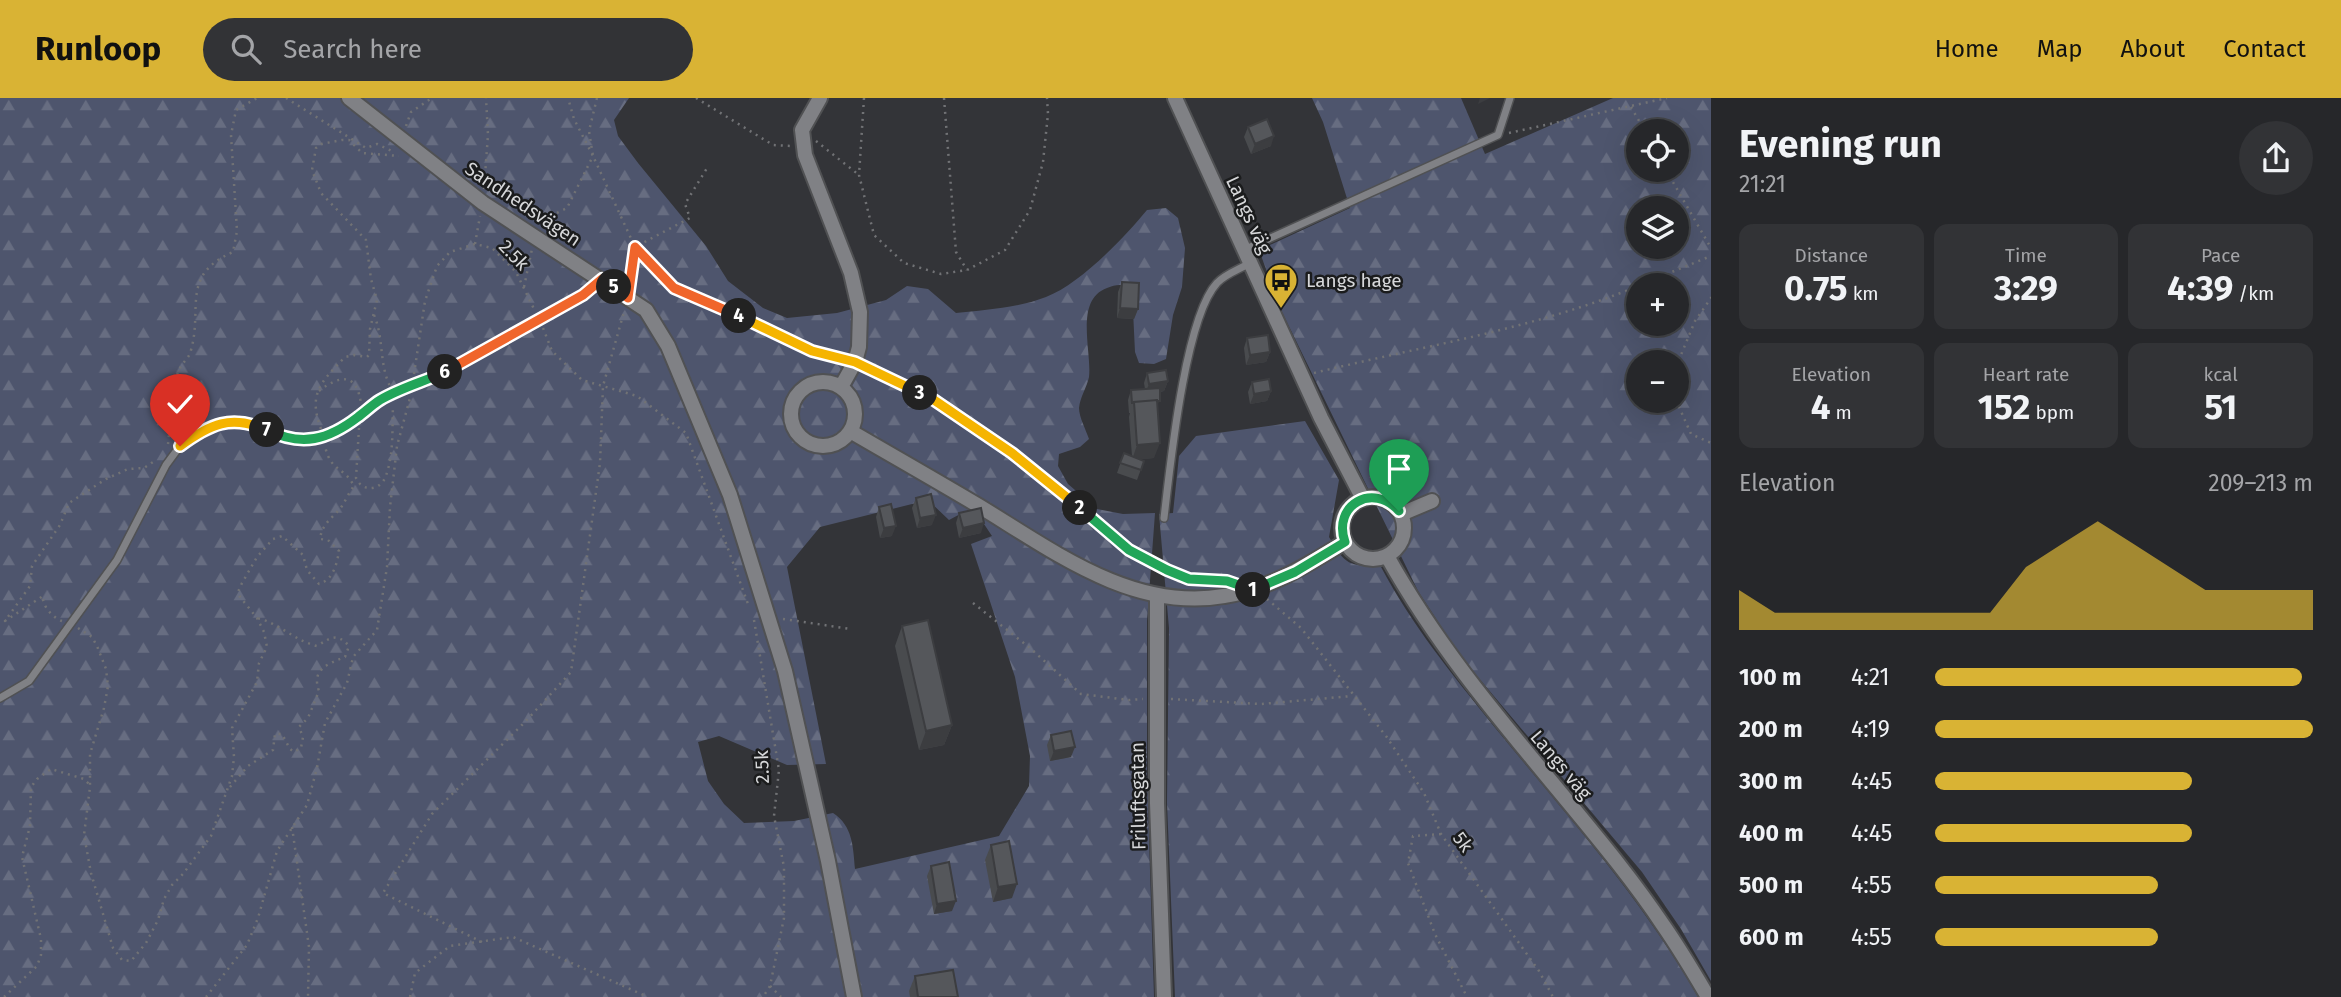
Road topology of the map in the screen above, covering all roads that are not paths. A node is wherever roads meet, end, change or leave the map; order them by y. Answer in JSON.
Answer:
{"nodes":[{"id":1,"x":349,"y":98,"type":"edge"},
{"id":2,"x":820,"y":98,"type":"edge"},
{"id":3,"x":1175,"y":98,"type":"edge"},
{"id":4,"x":1510,"y":98,"type":"edge"},
{"id":5,"x":1247,"y":256,"type":"junction"},
{"id":6,"x":602,"y":279,"type":"junction"},
{"id":7,"x":841,"y":387,"type":"junction"},
{"id":8,"x":850,"y":431,"type":"junction"},
{"id":9,"x":1363,"y":499,"type":"junction"},
{"id":10,"x":1432,"y":501,"type":"dead end"},
{"id":11,"x":1401,"y":514,"type":"junction"},
{"id":12,"x":1164,"y":518,"type":"dead end"},
{"id":13,"x":1345,"y":542,"type":"junction"},
{"id":14,"x":1387,"y":556,"type":"junction"},
{"id":15,"x":1157,"y":595,"type":"junction"},
{"id":16,"x":0,"y":698,"type":"edge"},
{"id":17,"x":853,"y":997,"type":"edge"},
{"id":18,"x":1164,"y":997,"type":"edge"},
{"id":19,"x":1708,"y":997,"type":"edge"}],
"edges":[{"from":1,"to":6,"type":"street","name":"Sandhedsvägen"},
{"from":2,"to":7,"type":"street"},
{"from":3,"to":5,"type":"street","name":"Langs väg"},
{"from":4,"to":5,"type":"lane"},
{"from":5,"to":9,"type":"street","name":"Langs väg"},
{"from":5,"to":12,"type":"lane"},
{"from":6,"to":16,"type":"lane"},
{"from":6,"to":17,"type":"street","name":"Sandhedsvägen"},
{"from":7,"to":8,"type":"street"},
{"from":7,"to":8,"type":"street"},
{"from":8,"to":15,"type":"street"},
{"from":9,"to":11,"type":"street"},
{"from":9,"to":13,"type":"street"},
{"from":10,"to":11,"type":"street"},
{"from":11,"to":14,"type":"street"},
{"from":13,"to":14,"type":"street"},
{"from":13,"to":15,"type":"street"},
{"from":14,"to":19,"type":"street","name":"Langs väg"},
{"from":15,"to":18,"type":"street","name":"Friluftsgatan"}]}
